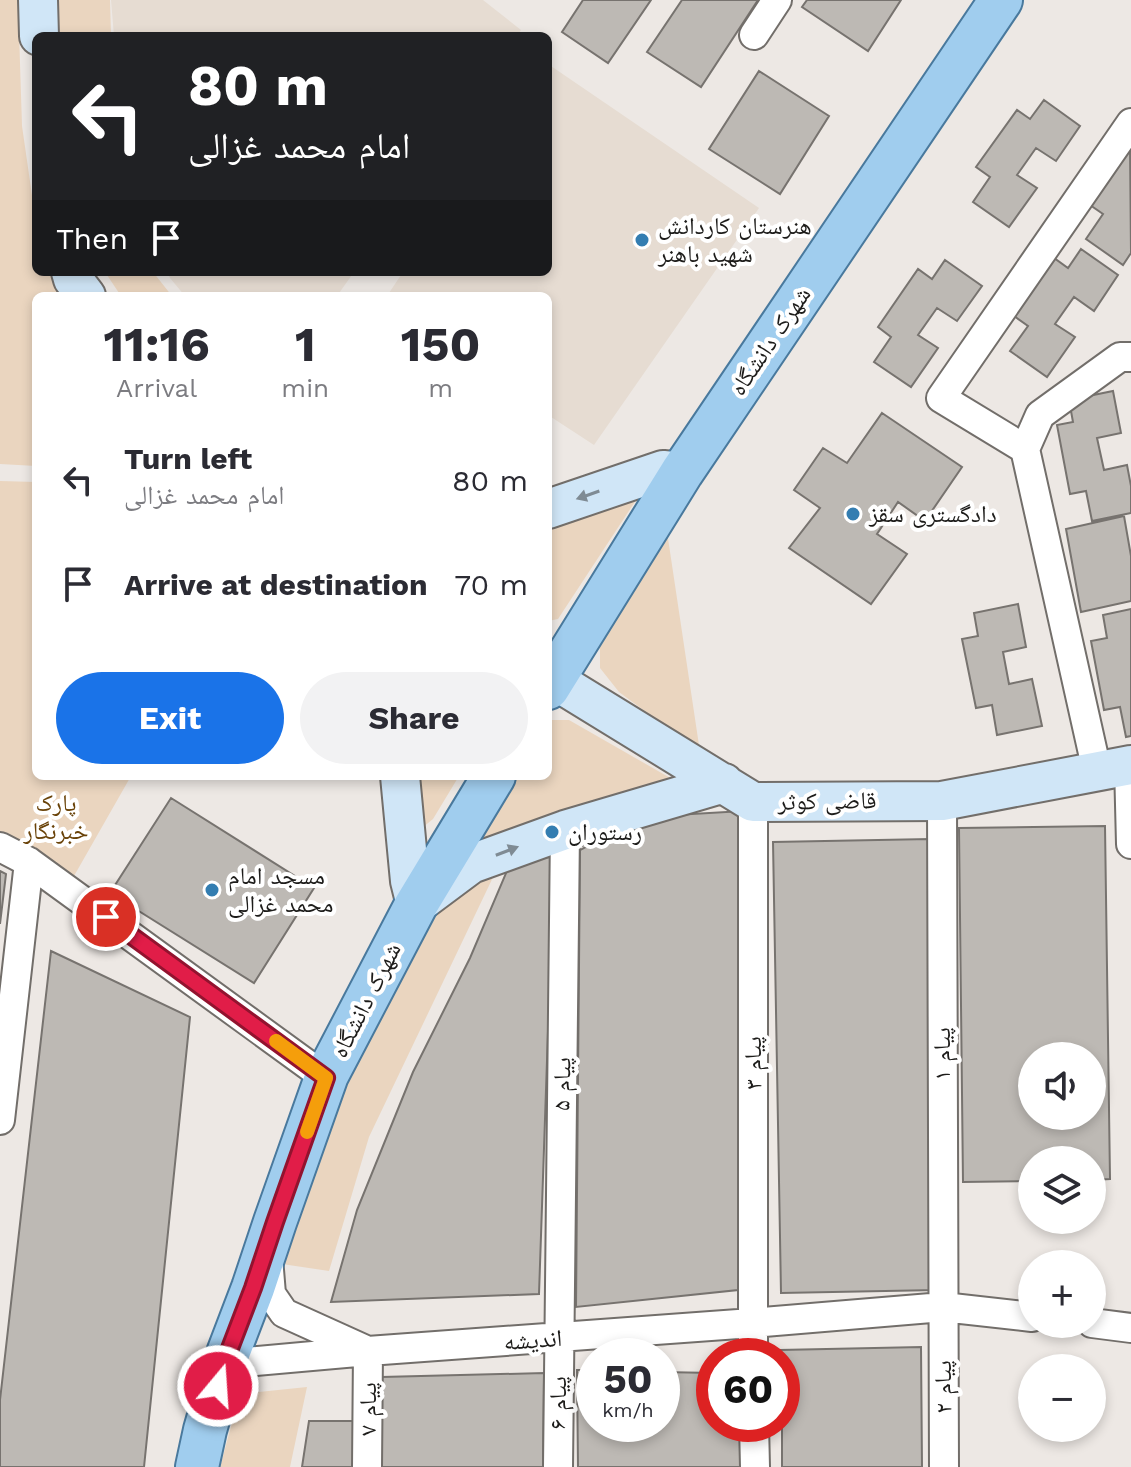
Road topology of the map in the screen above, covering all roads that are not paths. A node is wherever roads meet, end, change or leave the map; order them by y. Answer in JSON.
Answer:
{"nodes":[{"id":1,"x":38,"y":0,"type":"edge"},
{"id":2,"x":777,"y":0,"type":"edge"},
{"id":3,"x":974,"y":0,"type":"edge"},
{"id":4,"x":1001,"y":0,"type":"edge"},
{"id":5,"x":39,"y":32,"type":"edge"},
{"id":6,"x":754,"y":35,"type":"dead end"},
{"id":7,"x":1131,"y":123,"type":"edge"},
{"id":8,"x":1131,"y":357,"type":"edge"},
{"id":9,"x":1025,"y":449,"type":"junction"},
{"id":10,"x":672,"y":471,"type":"junction"},
{"id":11,"x":552,"y":508,"type":"edge"},
{"id":12,"x":552,"y":667,"type":"edge"},
{"id":13,"x":552,"y":674,"type":"edge"},
{"id":14,"x":1119,"y":767,"type":"edge"},
{"id":15,"x":400,"y":780,"type":"edge"},
{"id":16,"x":470,"y":780,"type":"edge"},
{"id":17,"x":491,"y":780,"type":"edge"},
{"id":18,"x":739,"y":793,"type":"junction"},
{"id":19,"x":942,"y":801,"type":"junction"},
{"id":20,"x":565,"y":830,"type":"junction"},
{"id":21,"x":1131,"y":844,"type":"edge"},
{"id":22,"x":0,"y":847,"type":"edge"},
{"id":23,"x":29,"y":862,"type":"junction"},
{"id":24,"x":413,"y":893,"type":"junction"},
{"id":25,"x":317,"y":1071,"type":"junction"},
{"id":26,"x":0,"y":1120,"type":"edge"},
{"id":27,"x":267,"y":1248,"type":"junction"},
{"id":28,"x":943,"y":1307,"type":"junction"},
{"id":29,"x":1018,"y":1315,"type":"edge"},
{"id":30,"x":752,"y":1323,"type":"junction"},
{"id":31,"x":1106,"y":1325,"type":"edge"},
{"id":32,"x":1131,"y":1328,"type":"edge"},
{"id":33,"x":752,"y":1338,"type":"edge"},
{"id":34,"x":559,"y":1339,"type":"junction"},
{"id":35,"x":368,"y":1351,"type":"junction"},
{"id":36,"x":224,"y":1364,"type":"junction"},
{"id":37,"x":754,"y":1442,"type":"edge"},
{"id":38,"x":178,"y":1467,"type":"edge"},
{"id":39,"x":197,"y":1467,"type":"edge"},
{"id":40,"x":367,"y":1467,"type":"edge"},
{"id":41,"x":558,"y":1467,"type":"edge"},
{"id":42,"x":755,"y":1467,"type":"edge"},
{"id":43,"x":944,"y":1467,"type":"edge"}],
"edges":[{"from":1,"to":5,"type":"main road"},
{"from":2,"to":6,"type":"street"},
{"from":3,"to":10,"type":"main road"},
{"from":4,"to":10,"type":"main road","name":"شهرک دانشگاه"},
{"from":7,"to":9,"type":"street"},
{"from":8,"to":9,"type":"street"},
{"from":9,"to":14,"type":"street"},
{"from":10,"to":11,"type":"main road","one_way":true},
{"from":10,"to":12,"type":"main road","name":"شهرک دانشگاه"},
{"from":13,"to":18,"type":"main road"},
{"from":14,"to":19,"type":"main road","name":"قاضی کوثر"},
{"from":14,"to":21,"type":"street"},
{"from":15,"to":24,"type":"main road"},
{"from":16,"to":24,"type":"main road"},
{"from":17,"to":24,"type":"main road","name":"شهرک دانشگاه"},
{"from":18,"to":19,"type":"main road","name":"قاضی کوثر"},
{"from":18,"to":20,"type":"main road","name":"قاضی کوثر"},
{"from":18,"to":30,"type":"street","name":"پیام ۳"},
{"from":19,"to":28,"type":"street","name":"پیام ۱"},
{"from":24,"to":20,"type":"main road","name":"قاضی کوثر","one_way":true},
{"from":20,"to":34,"type":"street","name":"پیام ۵"},
{"from":22,"to":23,"type":"street"},
{"from":23,"to":25,"type":"street"},
{"from":23,"to":26,"type":"street"},
{"from":24,"to":25,"type":"main road","name":"شهرک دانشگاه"},
{"from":25,"to":27,"type":"main road","name":"شهرک دانشگاه"},
{"from":25,"to":38,"type":"main road"},
{"from":27,"to":35,"type":"street"},
{"from":27,"to":36,"type":"main road","name":"شهرک دانشگاه"},
{"from":28,"to":29,"type":"street","name":"اندیشه"},
{"from":28,"to":30,"type":"street","name":"اندیشه"},
{"from":28,"to":43,"type":"street","name":"پیام ۲"},
{"from":30,"to":33,"type":"street","name":"پیام ۳"},
{"from":30,"to":34,"type":"street","name":"اندیشه"},
{"from":31,"to":32,"type":"street"},
{"from":34,"to":35,"type":"street","name":"اندیشه"},
{"from":34,"to":41,"type":"street","name":"پیام ۶"},
{"from":35,"to":36,"type":"street","name":"اندیشه"},
{"from":35,"to":40,"type":"street","name":"پیام ۷"},
{"from":36,"to":39,"type":"main road","name":"شهرک دانشگاه"},
{"from":37,"to":42,"type":"street"}]}
